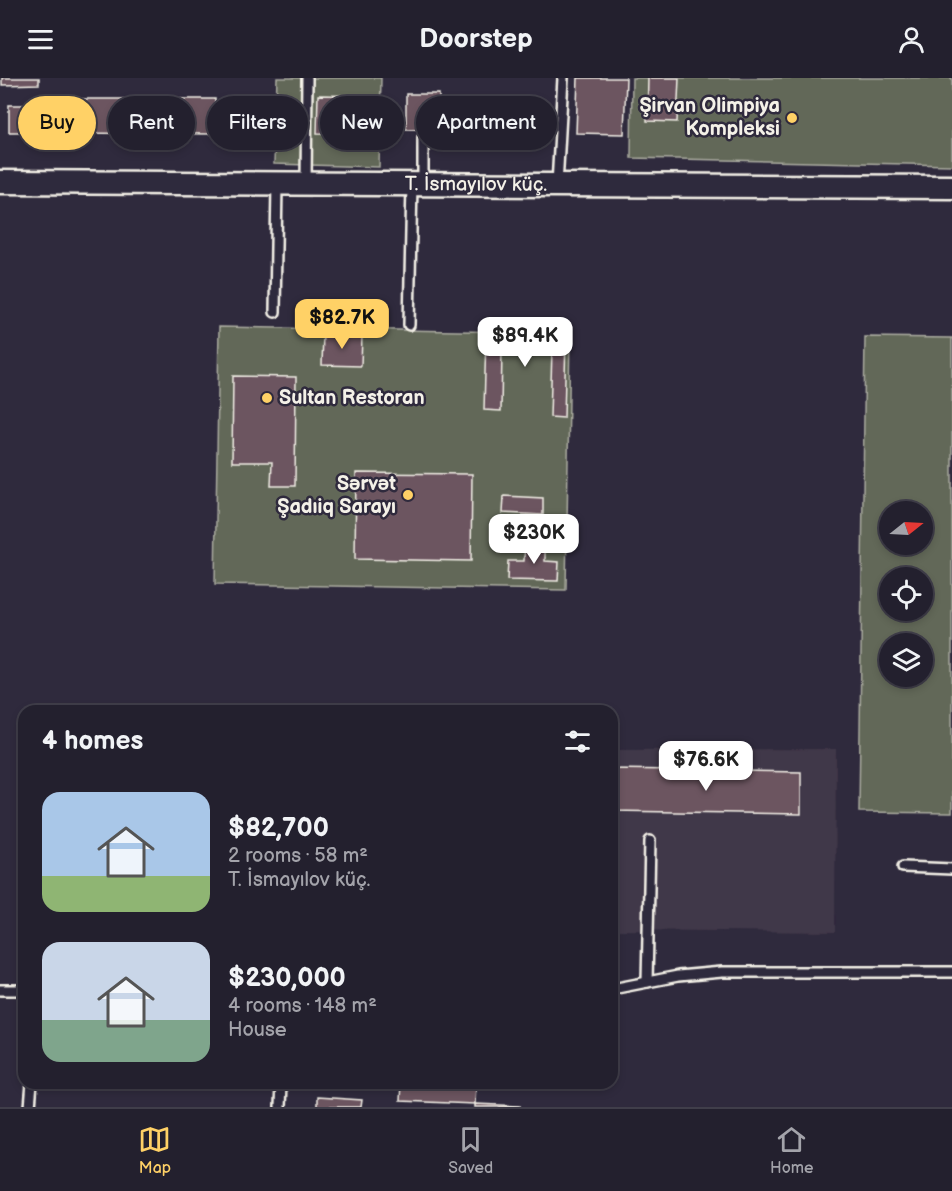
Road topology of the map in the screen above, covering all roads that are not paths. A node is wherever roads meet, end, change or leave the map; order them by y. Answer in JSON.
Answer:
{"nodes":[{"id":1,"x":307,"y":78,"type":"edge"},
{"id":2,"x":563,"y":78,"type":"edge"},
{"id":3,"x":421,"y":150,"type":"edge"},
{"id":4,"x":0,"y":182,"type":"edge"},
{"id":5,"x":277,"y":184,"type":"junction"},
{"id":6,"x":306,"y":184,"type":"junction"},
{"id":7,"x":417,"y":184,"type":"junction"},
{"id":8,"x":557,"y":185,"type":"junction"},
{"id":9,"x":952,"y":187,"type":"edge"},
{"id":10,"x":275,"y":312,"type":"dead end"},
{"id":11,"x":409,"y":325,"type":"dead end"},
{"id":12,"x":650,"y":841,"type":"dead end"},
{"id":13,"x":903,"y":867,"type":"dead end"},
{"id":14,"x":952,"y":869,"type":"edge"},
{"id":15,"x":952,"y":972,"type":"edge"},
{"id":16,"x":647,"y":982,"type":"junction"},
{"id":17,"x":618,"y":988,"type":"edge"},
{"id":18,"x":0,"y":990,"type":"edge"},
{"id":19,"x":18,"y":990,"type":"edge"},
{"id":20,"x":32,"y":1089,"type":"edge"},
{"id":21,"x":281,"y":1089,"type":"edge"},
{"id":22,"x":30,"y":1107,"type":"edge"},
{"id":23,"x":280,"y":1107,"type":"edge"}],
"edges":[{"from":1,"to":6,"type":"lane"},
{"from":2,"to":8,"type":"lane"},
{"from":3,"to":7,"type":"lane"},
{"from":4,"to":5,"type":"street","name":"T. İsmayılov küç."},
{"from":5,"to":6,"type":"street","name":"T. İsmayılov küç."},
{"from":5,"to":10,"type":"lane"},
{"from":6,"to":7,"type":"street","name":"T. İsmayılov küç."},
{"from":7,"to":8,"type":"street","name":"T. İsmayılov küç."},
{"from":7,"to":11,"type":"lane"},
{"from":8,"to":9,"type":"street","name":"T. İsmayılov küç."},
{"from":12,"to":16,"type":"lane"},
{"from":13,"to":14,"type":"lane"},
{"from":15,"to":16,"type":"lane"},
{"from":16,"to":17,"type":"lane"},
{"from":18,"to":19,"type":"lane"},
{"from":20,"to":22,"type":"lane"},
{"from":21,"to":23,"type":"lane"}]}
